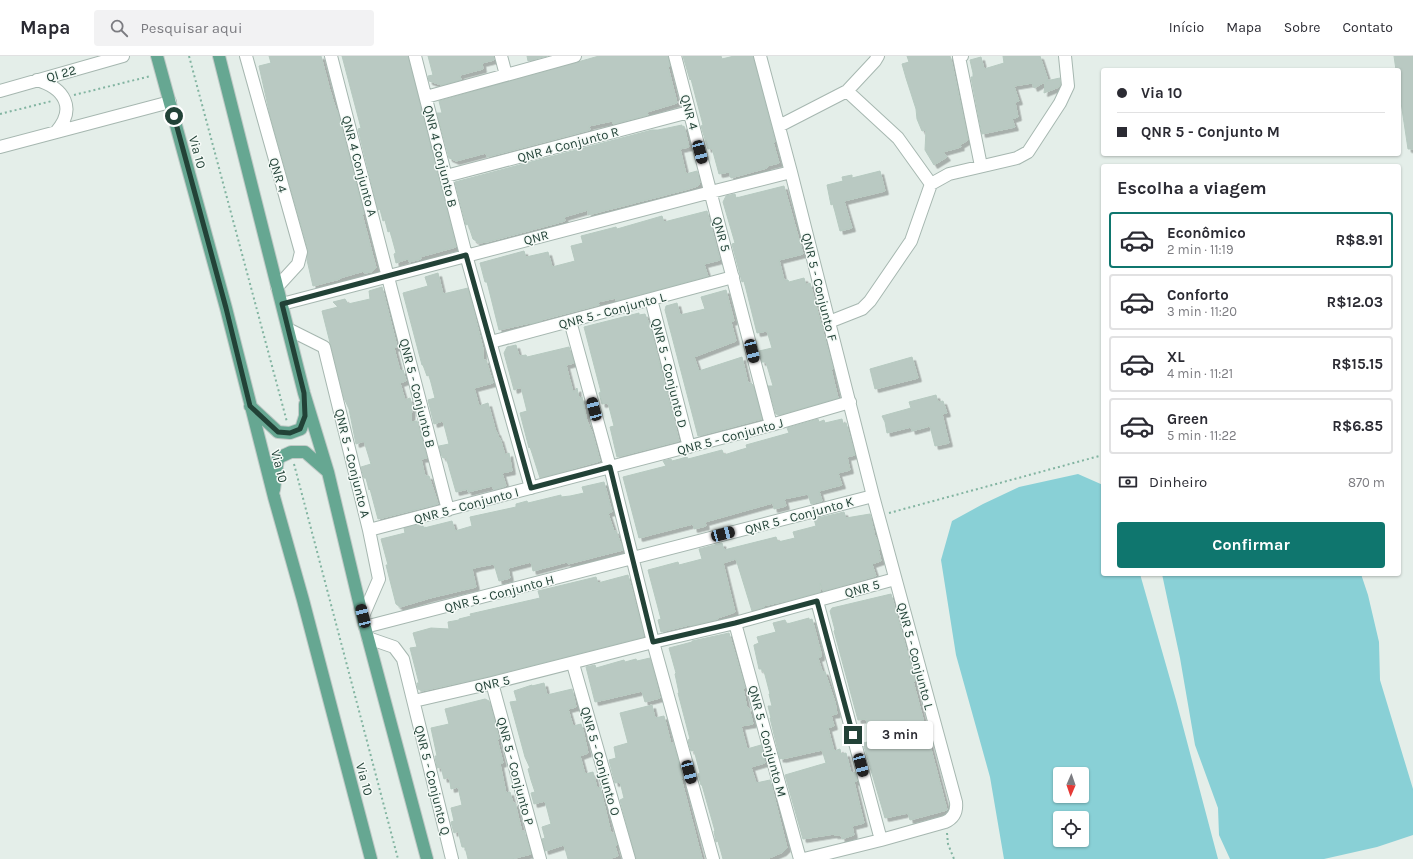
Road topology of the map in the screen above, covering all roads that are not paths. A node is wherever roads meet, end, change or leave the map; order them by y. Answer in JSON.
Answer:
{"nodes":[{"id":1,"x":122,"y":56,"type":"edge"},
{"id":2,"x":157,"y":56,"type":"edge"},
{"id":3,"x":219,"y":56,"type":"edge"},
{"id":4,"x":246,"y":56,"type":"edge"},
{"id":5,"x":331,"y":56,"type":"edge"},
{"id":6,"x":415,"y":56,"type":"edge"},
{"id":7,"x":501,"y":56,"type":"edge"},
{"id":8,"x":575,"y":56,"type":"edge"},
{"id":9,"x":675,"y":56,"type":"edge"},
{"id":10,"x":760,"y":56,"type":"edge"},
{"id":11,"x":878,"y":56,"type":"edge"},
{"id":12,"x":962,"y":56,"type":"edge"},
{"id":13,"x":1065,"y":56,"type":"edge"},
{"id":14,"x":506,"y":75,"type":"junction"},
{"id":15,"x":37,"y":80,"type":"junction"},
{"id":16,"x":0,"y":91,"type":"edge"},
{"id":17,"x":847,"y":91,"type":"junction"},
{"id":18,"x":426,"y":97,"type":"junction"},
{"id":19,"x":170,"y":102,"type":"junction"},
{"id":20,"x":690,"y":112,"type":"junction"},
{"id":21,"x":779,"y":126,"type":"junction"},
{"id":22,"x":56,"y":132,"type":"junction"},
{"id":23,"x":0,"y":147,"type":"edge"},
{"id":24,"x":981,"y":166,"type":"junction"},
{"id":25,"x":791,"y":172,"type":"junction"},
{"id":26,"x":446,"y":176,"type":"junction"},
{"id":27,"x":931,"y":184,"type":"junction"},
{"id":28,"x":711,"y":192,"type":"junction"},
{"id":29,"x":466,"y":255,"type":"junction"},
{"id":30,"x":388,"y":276,"type":"junction"},
{"id":31,"x":733,"y":277,"type":"junction"},
{"id":32,"x":277,"y":287,"type":"junction"},
{"id":33,"x":652,"y":299,"type":"junction"},
{"id":34,"x":282,"y":304,"type":"junction"},
{"id":35,"x":570,"y":321,"type":"junction"},
{"id":36,"x":829,"y":322,"type":"junction"},
{"id":37,"x":288,"y":329,"type":"junction"},
{"id":38,"x":490,"y":342,"type":"junction"},
{"id":39,"x":304,"y":393,"type":"junction"},
{"id":40,"x":850,"y":402,"type":"junction"},
{"id":41,"x":250,"y":406,"type":"junction"},
{"id":42,"x":771,"y":425,"type":"junction"},
{"id":43,"x":689,"y":447,"type":"junction"},
{"id":44,"x":610,"y":467,"type":"junction"},
{"id":45,"x":328,"y":472,"type":"junction"},
{"id":46,"x":531,"y":488,"type":"junction"},
{"id":47,"x":873,"y":496,"type":"junction"},
{"id":48,"x":274,"y":497,"type":"junction"},
{"id":49,"x":448,"y":510,"type":"junction"},
{"id":50,"x":369,"y":530,"type":"junction"},
{"id":51,"x":633,"y":558,"type":"junction"},
{"id":52,"x":895,"y":579,"type":"junction"},
{"id":53,"x":817,"y":601,"type":"junction"},
{"id":54,"x":735,"y":623,"type":"junction"},
{"id":55,"x":366,"y":627,"type":"junction"},
{"id":56,"x":653,"y":642,"type":"junction"},
{"id":57,"x":573,"y":664,"type":"junction"},
{"id":58,"x":492,"y":684,"type":"junction"},
{"id":59,"x":414,"y":701,"type":"junction"},
{"id":60,"x":881,"y":840,"type":"junction"},
{"id":61,"x":371,"y":859,"type":"edge"},
{"id":62,"x":427,"y":859,"type":"edge"},
{"id":63,"x":452,"y":859,"type":"edge"},
{"id":64,"x":540,"y":859,"type":"edge"},
{"id":65,"x":629,"y":859,"type":"edge"},
{"id":66,"x":713,"y":859,"type":"edge"},
{"id":67,"x":800,"y":859,"type":"edge"},
{"id":68,"x":804,"y":859,"type":"edge"}],
"edges":[{"from":1,"to":15,"type":"street","name":"QI 22"},
{"from":2,"to":19,"type":"main road","name":"Via 10"},
{"from":3,"to":32,"type":"main road"},
{"from":4,"to":32,"type":"street","name":"QNR 4"},
{"from":5,"to":30,"type":"street","name":"QNR 4 Conjunto A"},
{"from":6,"to":18,"type":"street","name":"QNR 4 Conjunto B"},
{"from":7,"to":14,"type":"street"},
{"from":8,"to":14,"type":"street"},
{"from":9,"to":20,"type":"street","name":"QNR 4"},
{"from":10,"to":21,"type":"street","name":"QNR 5 - Conjunto F"},
{"from":11,"to":17,"type":"street"},
{"from":12,"to":24,"type":"street"},
{"from":13,"to":24,"type":"street"},
{"from":14,"to":18,"type":"street"},
{"from":15,"to":16,"type":"street","name":"QI 22"},
{"from":15,"to":22,"type":"street"},
{"from":17,"to":21,"type":"street"},
{"from":17,"to":27,"type":"street"},
{"from":18,"to":26,"type":"street","name":"QNR 4 Conjunto B"},
{"from":19,"to":22,"type":"street"},
{"from":19,"to":41,"type":"main road","name":"Via 10"},
{"from":20,"to":26,"type":"street","name":"QNR 4 Conjunto R"},
{"from":20,"to":28,"type":"street","name":"QNR 4"},
{"from":21,"to":25,"type":"street","name":"QNR 5 - Conjunto F"},
{"from":22,"to":23,"type":"street"},
{"from":24,"to":27,"type":"street"},
{"from":25,"to":28,"type":"street","name":"QNR"},
{"from":25,"to":36,"type":"street","name":"QNR 5 - Conjunto F"},
{"from":26,"to":29,"type":"street","name":"QNR 4 Conjunto B"},
{"from":27,"to":36,"type":"street"},
{"from":28,"to":29,"type":"street","name":"QNR"},
{"from":28,"to":31,"type":"street","name":"QNR 5"},
{"from":29,"to":30,"type":"street","name":"QNR"},
{"from":29,"to":38,"type":"street"},
{"from":30,"to":34,"type":"street","name":"QNR"},
{"from":30,"to":49,"type":"street","name":"QNR 5 - Conjunto B"},
{"from":31,"to":33,"type":"street","name":"QNR 5 - Conjunto L"},
{"from":31,"to":42,"type":"street","name":"QNR 5"},
{"from":32,"to":34,"type":"main road"},
{"from":33,"to":35,"type":"street","name":"QNR 5 - Conjunto L"},
{"from":33,"to":43,"type":"street","name":"QNR 5 - Conjunto D"},
{"from":34,"to":37,"type":"main road"},
{"from":35,"to":38,"type":"street","name":"QNR 5 - Conjunto L"},
{"from":35,"to":44,"type":"street"},
{"from":36,"to":40,"type":"street","name":"QNR 5 - Conjunto F"},
{"from":37,"to":39,"type":"main road"},
{"from":37,"to":50,"type":"street","name":"QNR 5 - Conjunto A"},
{"from":38,"to":46,"type":"street"},
{"from":39,"to":41,"type":"main road"},
{"from":39,"to":45,"type":"main road"},
{"from":40,"to":42,"type":"street","name":"QNR 5 - Conjunto J"},
{"from":40,"to":47,"type":"street","name":"QNR 5"},
{"from":41,"to":48,"type":"main road","name":"Via 10"},
{"from":42,"to":43,"type":"street","name":"QNR 5 - Conjunto J"},
{"from":43,"to":44,"type":"street","name":"QNR 5 - Conjunto J"},
{"from":44,"to":46,"type":"street","name":"QNR 5 - Conjunto I"},
{"from":44,"to":51,"type":"street"},
{"from":45,"to":48,"type":"main road"},
{"from":45,"to":55,"type":"main road"},
{"from":46,"to":49,"type":"street","name":"QNR 5 - Conjunto I"},
{"from":47,"to":51,"type":"street","name":"QNR 5 - Conjunto K"},
{"from":47,"to":52,"type":"street","name":"QNR 5"},
{"from":48,"to":61,"type":"main road","name":"Via 10"},
{"from":49,"to":50,"type":"street","name":"QNR 5 - Conjunto I"},
{"from":50,"to":55,"type":"street","name":"QNR 5 - Conjunto A"},
{"from":51,"to":55,"type":"street","name":"QNR 5 - Conjunto H"},
{"from":51,"to":56,"type":"street"},
{"from":52,"to":53,"type":"street","name":"QNR 5"},
{"from":52,"to":60,"type":"street","name":"QNR 5 - Conjunto L"},
{"from":53,"to":54,"type":"street","name":"QNR 5"},
{"from":53,"to":60,"type":"street"},
{"from":54,"to":56,"type":"street","name":"QNR 5"},
{"from":54,"to":67,"type":"street","name":"QNR 5 - Conjunto M"},
{"from":55,"to":59,"type":"street"},
{"from":55,"to":62,"type":"main road"},
{"from":56,"to":57,"type":"street","name":"QNR 5"},
{"from":56,"to":66,"type":"street"},
{"from":57,"to":58,"type":"street","name":"QNR 5"},
{"from":57,"to":65,"type":"street","name":"QNR 5 - Conjunto O"},
{"from":58,"to":59,"type":"street","name":"QNR 5"},
{"from":58,"to":64,"type":"street","name":"QNR 5 - Conjunto P"},
{"from":59,"to":63,"type":"street","name":"QNR 5 - Conjunto Q"},
{"from":60,"to":68,"type":"street"}]}
